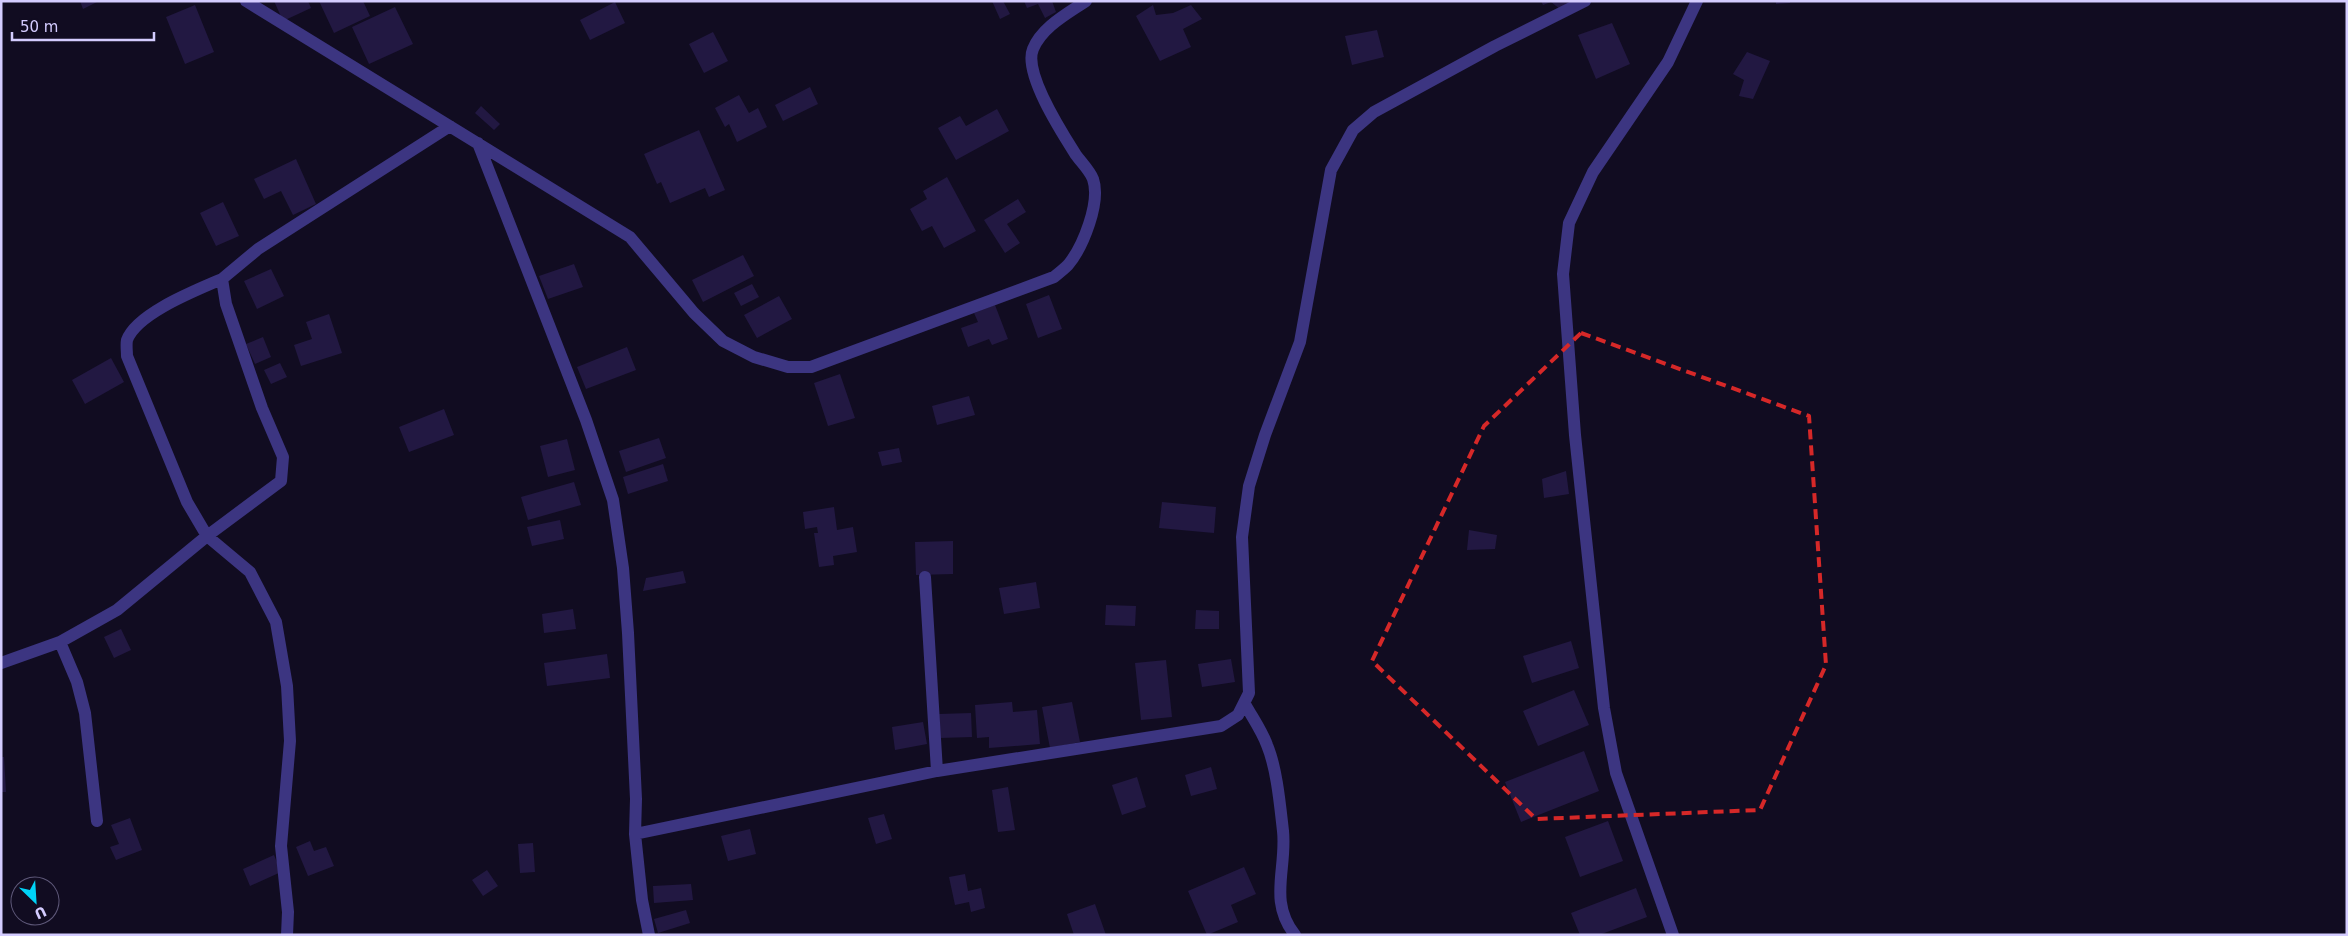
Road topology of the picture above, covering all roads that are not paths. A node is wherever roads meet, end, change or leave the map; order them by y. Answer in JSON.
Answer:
{"nodes":[{"id":1,"x":246,"y":1,"type":"edge"},
{"id":2,"x":1086,"y":1,"type":"edge"},
{"id":3,"x":1584,"y":1,"type":"edge"},
{"id":4,"x":1697,"y":1,"type":"edge"},
{"id":5,"x":450,"y":126,"type":"junction"},
{"id":6,"x":478,"y":143,"type":"junction"},
{"id":7,"x":222,"y":279,"type":"junction"},
{"id":8,"x":207,"y":536,"type":"junction"},
{"id":9,"x":926,"y":577,"type":"dead end"},
{"id":10,"x":60,"y":642,"type":"junction"},
{"id":11,"x":1,"y":663,"type":"edge"},
{"id":12,"x":1245,"y":704,"type":"junction"},
{"id":13,"x":937,"y":771,"type":"junction"},
{"id":14,"x":97,"y":821,"type":"dead end"},
{"id":15,"x":635,"y":834,"type":"junction"},
{"id":16,"x":287,"y":935,"type":"edge"},
{"id":17,"x":649,"y":935,"type":"edge"},
{"id":18,"x":1295,"y":935,"type":"edge"},
{"id":19,"x":1673,"y":935,"type":"edge"}],
"edges":[{"from":1,"to":5,"type":"street"},
{"from":2,"to":6,"type":"street"},
{"from":3,"to":12,"type":"street"},
{"from":4,"to":19,"type":"street"},
{"from":5,"to":6,"type":"street"},
{"from":5,"to":7,"type":"street"},
{"from":6,"to":15,"type":"street"},
{"from":7,"to":8,"type":"street"},
{"from":7,"to":8,"type":"street"},
{"from":8,"to":10,"type":"street"},
{"from":8,"to":16,"type":"street"},
{"from":9,"to":13,"type":"street"},
{"from":10,"to":11,"type":"street"},
{"from":10,"to":14,"type":"street"},
{"from":12,"to":13,"type":"street"},
{"from":12,"to":18,"type":"street"},
{"from":13,"to":15,"type":"street"},
{"from":15,"to":17,"type":"street"}]}
